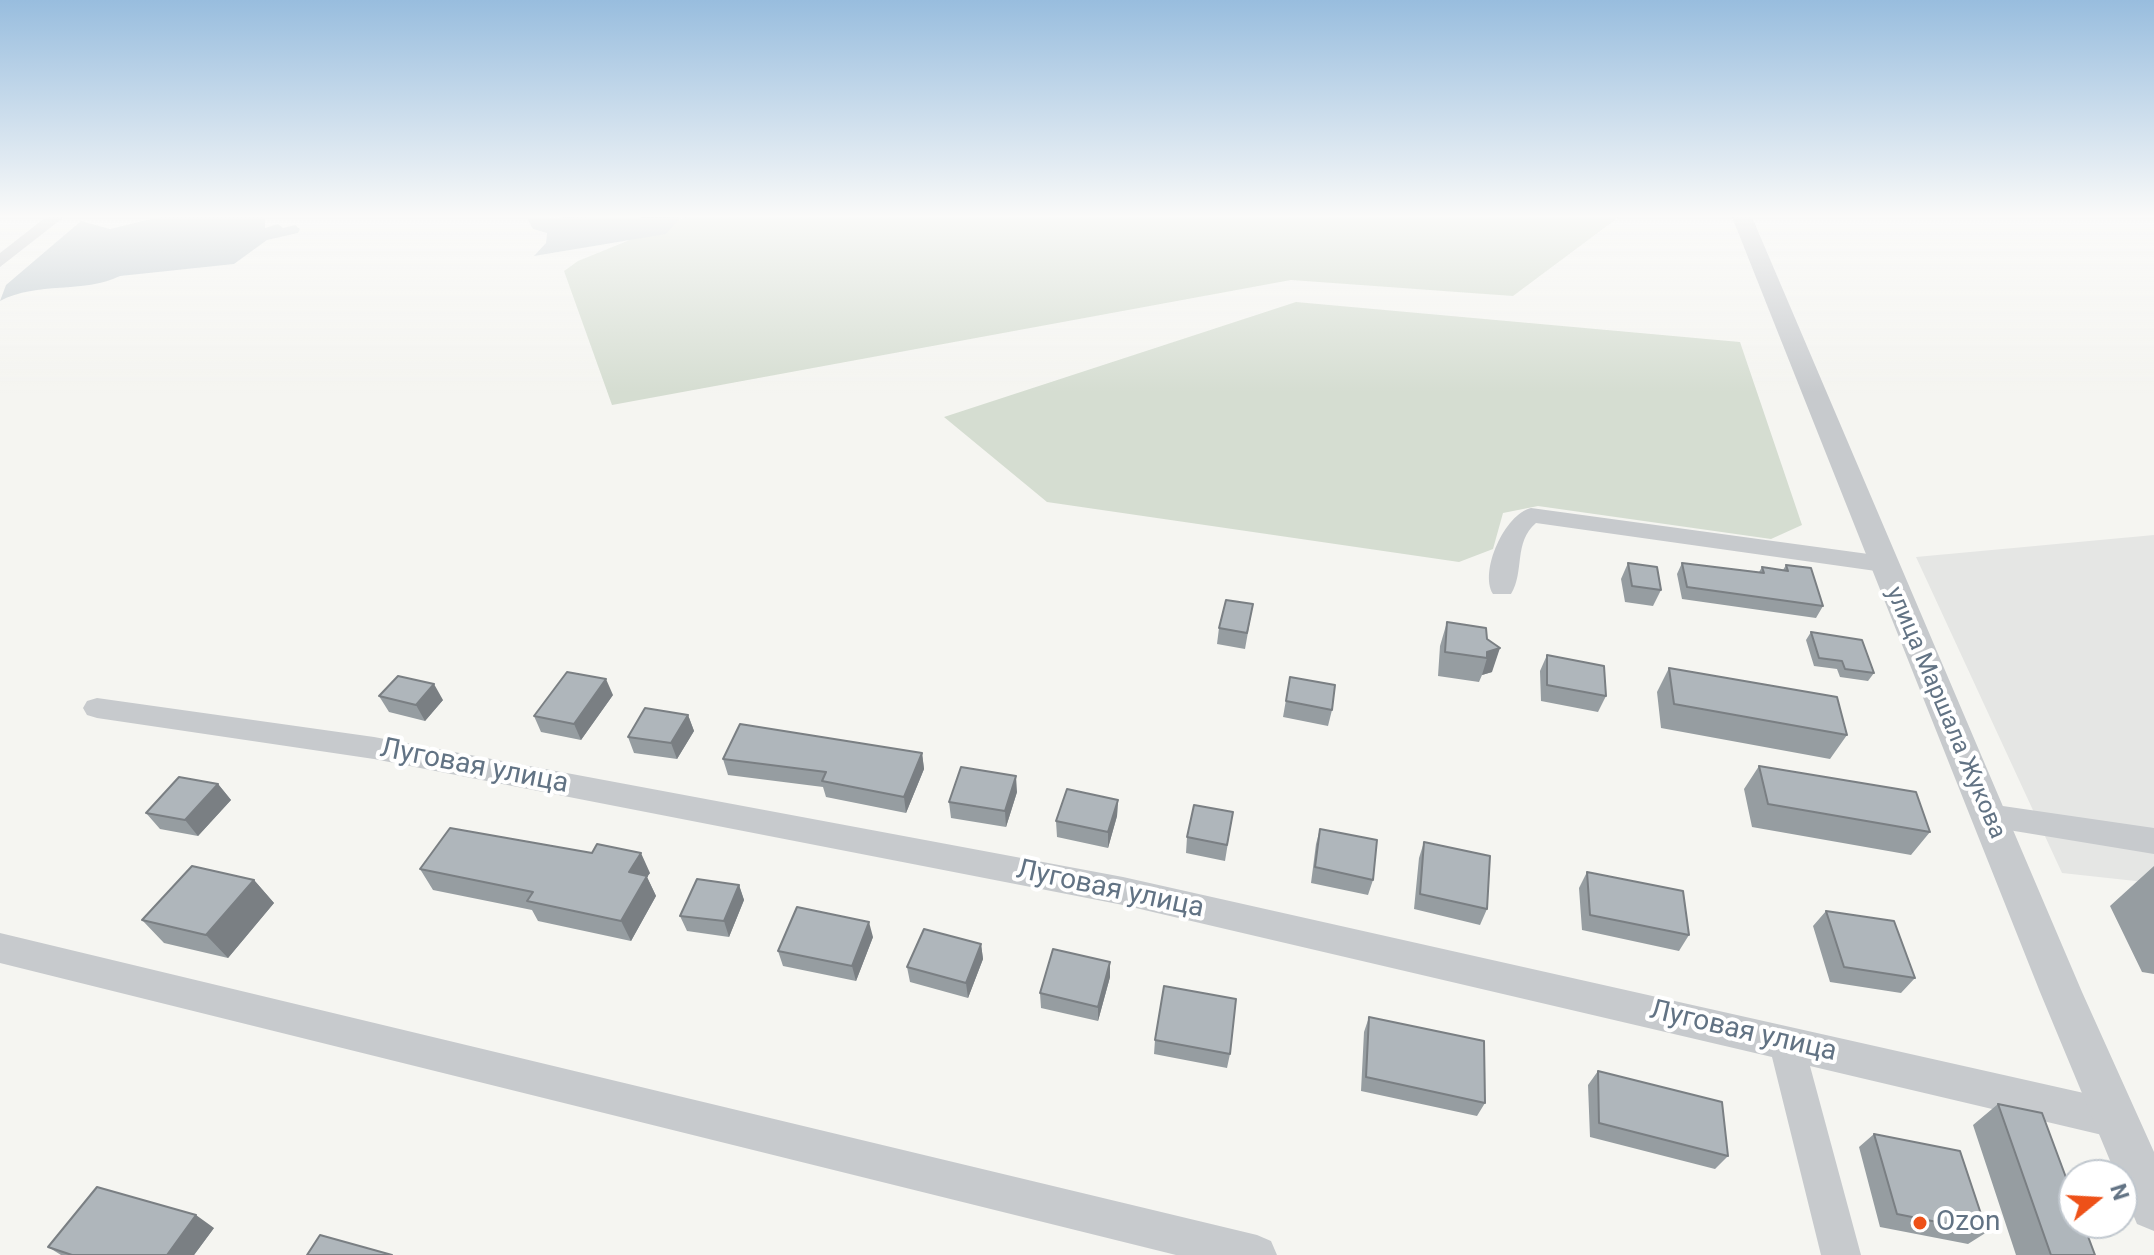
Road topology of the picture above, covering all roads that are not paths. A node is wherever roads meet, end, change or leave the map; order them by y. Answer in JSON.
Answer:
{"nodes":[{"id":1,"x":1766,"y":276,"type":"edge"},
{"id":2,"x":1883,"y":564,"type":"junction"},
{"id":3,"x":1502,"y":588,"type":"dead end"},
{"id":4,"x":97,"y":708,"type":"dead end"},
{"id":5,"x":1989,"y":816,"type":"junction"},
{"id":6,"x":2154,"y":841,"type":"edge"},
{"id":7,"x":0,"y":948,"type":"edge"},
{"id":8,"x":1786,"y":1042,"type":"junction"},
{"id":9,"x":2115,"y":1119,"type":"junction"},
{"id":10,"x":2154,"y":1207,"type":"edge"},
{"id":11,"x":1257,"y":1255,"type":"edge"},
{"id":12,"x":1841,"y":1255,"type":"edge"}],
"edges":[{"from":1,"to":2,"type":"street","name":"улица Маршала Жукова"},
{"from":2,"to":3,"type":"street"},
{"from":2,"to":5,"type":"street","name":"улица Маршала Жукова"},
{"from":4,"to":8,"type":"street","name":"Луговая улица"},
{"from":5,"to":6,"type":"street"},
{"from":5,"to":9,"type":"street","name":"улица Маршала Жукова"},
{"from":7,"to":11,"type":"street"},
{"from":8,"to":9,"type":"street","name":"Луговая улица"},
{"from":8,"to":12,"type":"street"},
{"from":9,"to":10,"type":"street","name":"улица Маршала Жукова"}]}
